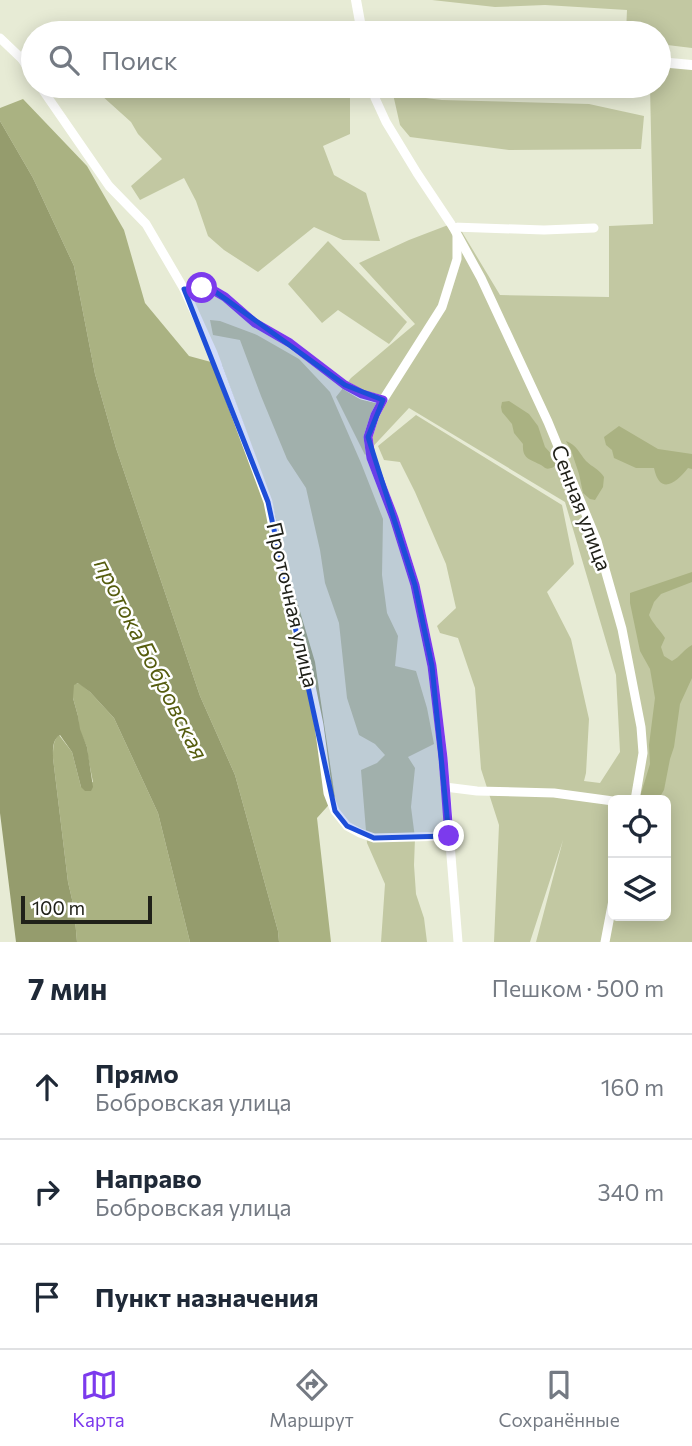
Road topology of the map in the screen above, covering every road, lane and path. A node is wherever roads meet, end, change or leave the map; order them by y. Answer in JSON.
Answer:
{"nodes":[{"id":1,"x":356,"y":0,"type":"edge"},
{"id":2,"x":360,"y":21,"type":"edge"},
{"id":3,"x":0,"y":38,"type":"edge"},
{"id":4,"x":21,"y":58,"type":"edge"},
{"id":5,"x":671,"y":63,"type":"edge"},
{"id":6,"x":692,"y":65,"type":"edge"},
{"id":7,"x":48,"y":98,"type":"edge"},
{"id":8,"x":375,"y":98,"type":"edge"},
{"id":9,"x":594,"y":228,"type":"dead end"},
{"id":10,"x":455,"y":230,"type":"junction"},
{"id":11,"x":184,"y":289,"type":"junction"},
{"id":12,"x":383,"y":400,"type":"junction"},
{"id":13,"x":445,"y":788,"type":"junction"},
{"id":14,"x":636,"y":795,"type":"edge"},
{"id":15,"x":608,"y":800,"type":"edge"},
{"id":16,"x":449,"y":836,"type":"junction"},
{"id":17,"x":609,"y":921,"type":"edge"},
{"id":18,"x":458,"y":942,"type":"edge"},
{"id":19,"x":605,"y":942,"type":"edge"}],
"edges":[{"from":1,"to":2,"type":"street"},
{"from":3,"to":4,"type":"street"},
{"from":5,"to":6,"type":"street"},
{"from":7,"to":11,"type":"street","name":"Проточная улица"},
{"from":8,"to":10,"type":"street","name":"Сенная улица"},
{"from":9,"to":10,"type":"street"},
{"from":10,"to":12,"type":"street"},
{"from":10,"to":14,"type":"street","name":"Сенная улица"},
{"from":11,"to":12,"type":"street"},
{"from":11,"to":16,"type":"street","name":"Проточная улица"},
{"from":12,"to":13,"type":"street"},
{"from":13,"to":15,"type":"street"},
{"from":13,"to":16,"type":"street"},
{"from":16,"to":18,"type":"street"},
{"from":17,"to":19,"type":"street"}]}
